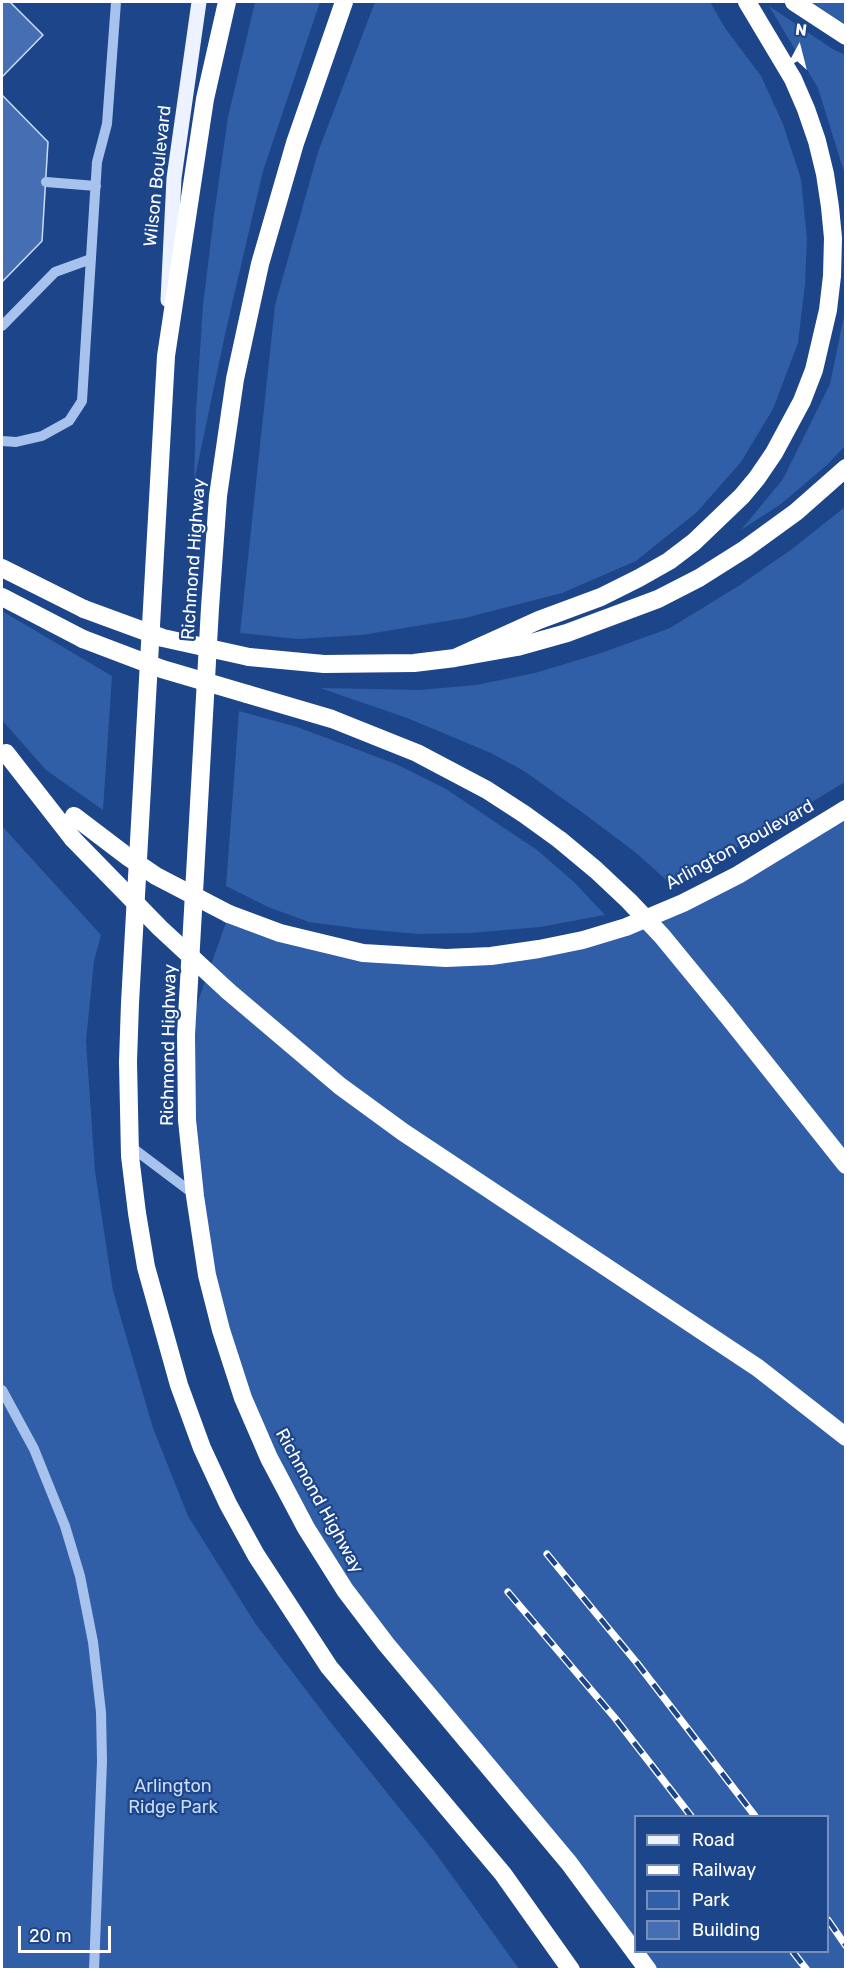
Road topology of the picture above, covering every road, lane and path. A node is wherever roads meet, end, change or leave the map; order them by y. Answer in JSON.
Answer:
{"nodes":[{"id":1,"x":116,"y":2,"type":"edge"},
{"id":2,"x":199,"y":2,"type":"edge"},
{"id":3,"x":227,"y":2,"type":"edge"},
{"id":4,"x":344,"y":2,"type":"edge"},
{"id":5,"x":747,"y":2,"type":"edge"},
{"id":6,"x":794,"y":2,"type":"edge"},
{"id":7,"x":846,"y":36,"type":"edge"},
{"id":8,"x":46,"y":182,"type":"dead end"},
{"id":9,"x":96,"y":186,"type":"junction"},
{"id":10,"x":91,"y":260,"type":"junction"},
{"id":11,"x":2,"y":326,"type":"edge"},
{"id":12,"x":166,"y":356,"type":"junction"},
{"id":13,"x":2,"y":441,"type":"edge"},
{"id":14,"x":846,"y":468,"type":"edge"},
{"id":15,"x":2,"y":568,"type":"edge"},
{"id":16,"x":2,"y":597,"type":"edge"},
{"id":17,"x":455,"y":658,"type":"junction"},
{"id":18,"x":4,"y":751,"type":"edge"},
{"id":19,"x":846,"y":809,"type":"edge"},
{"id":20,"x":129,"y":1146,"type":"junction"},
{"id":21,"x":846,"y":1165,"type":"edge"},
{"id":22,"x":195,"y":1196,"type":"junction"},
{"id":23,"x":2,"y":1390,"type":"edge"},
{"id":24,"x":846,"y":1437,"type":"edge"},
{"id":25,"x":544,"y":1929,"type":"junction"},
{"id":26,"x":634,"y":1951,"type":"edge"},
{"id":27,"x":635,"y":1953,"type":"edge"},
{"id":28,"x":94,"y":1970,"type":"edge"},
{"id":29,"x":561,"y":1970,"type":"edge"},
{"id":30,"x":571,"y":1970,"type":"edge"},
{"id":31,"x":648,"y":1970,"type":"edge"}],
"edges":[{"from":1,"to":9,"type":"lane"},
{"from":2,"to":12,"type":"main road","name":"Wilson Boulevard"},
{"from":3,"to":12,"type":"highway"},
{"from":4,"to":22,"type":"highway","name":"Richmond Highway"},
{"from":5,"to":17,"type":"highway"},
{"from":6,"to":7,"type":"highway"},
{"from":8,"to":9,"type":"lane"},
{"from":9,"to":10,"type":"lane"},
{"from":10,"to":11,"type":"lane"},
{"from":10,"to":13,"type":"lane"},
{"from":12,"to":20,"type":"highway"},
{"from":14,"to":17,"type":"highway"},
{"from":15,"to":17,"type":"highway","bridge":true},
{"from":16,"to":21,"type":"highway","bridge":true},
{"from":18,"to":19,"type":"highway","name":"Arlington Boulevard","bridge":true},
{"from":18,"to":24,"type":"highway","bridge":true},
{"from":20,"to":22,"type":"lane"},
{"from":20,"to":25,"type":"highway"},
{"from":22,"to":26,"type":"highway","name":"Richmond Highway"},
{"from":23,"to":28,"type":"lane"},
{"from":25,"to":29,"type":"highway"},
{"from":25,"to":30,"type":"highway"},
{"from":27,"to":31,"type":"highway","name":"Richmond Highway"}]}
